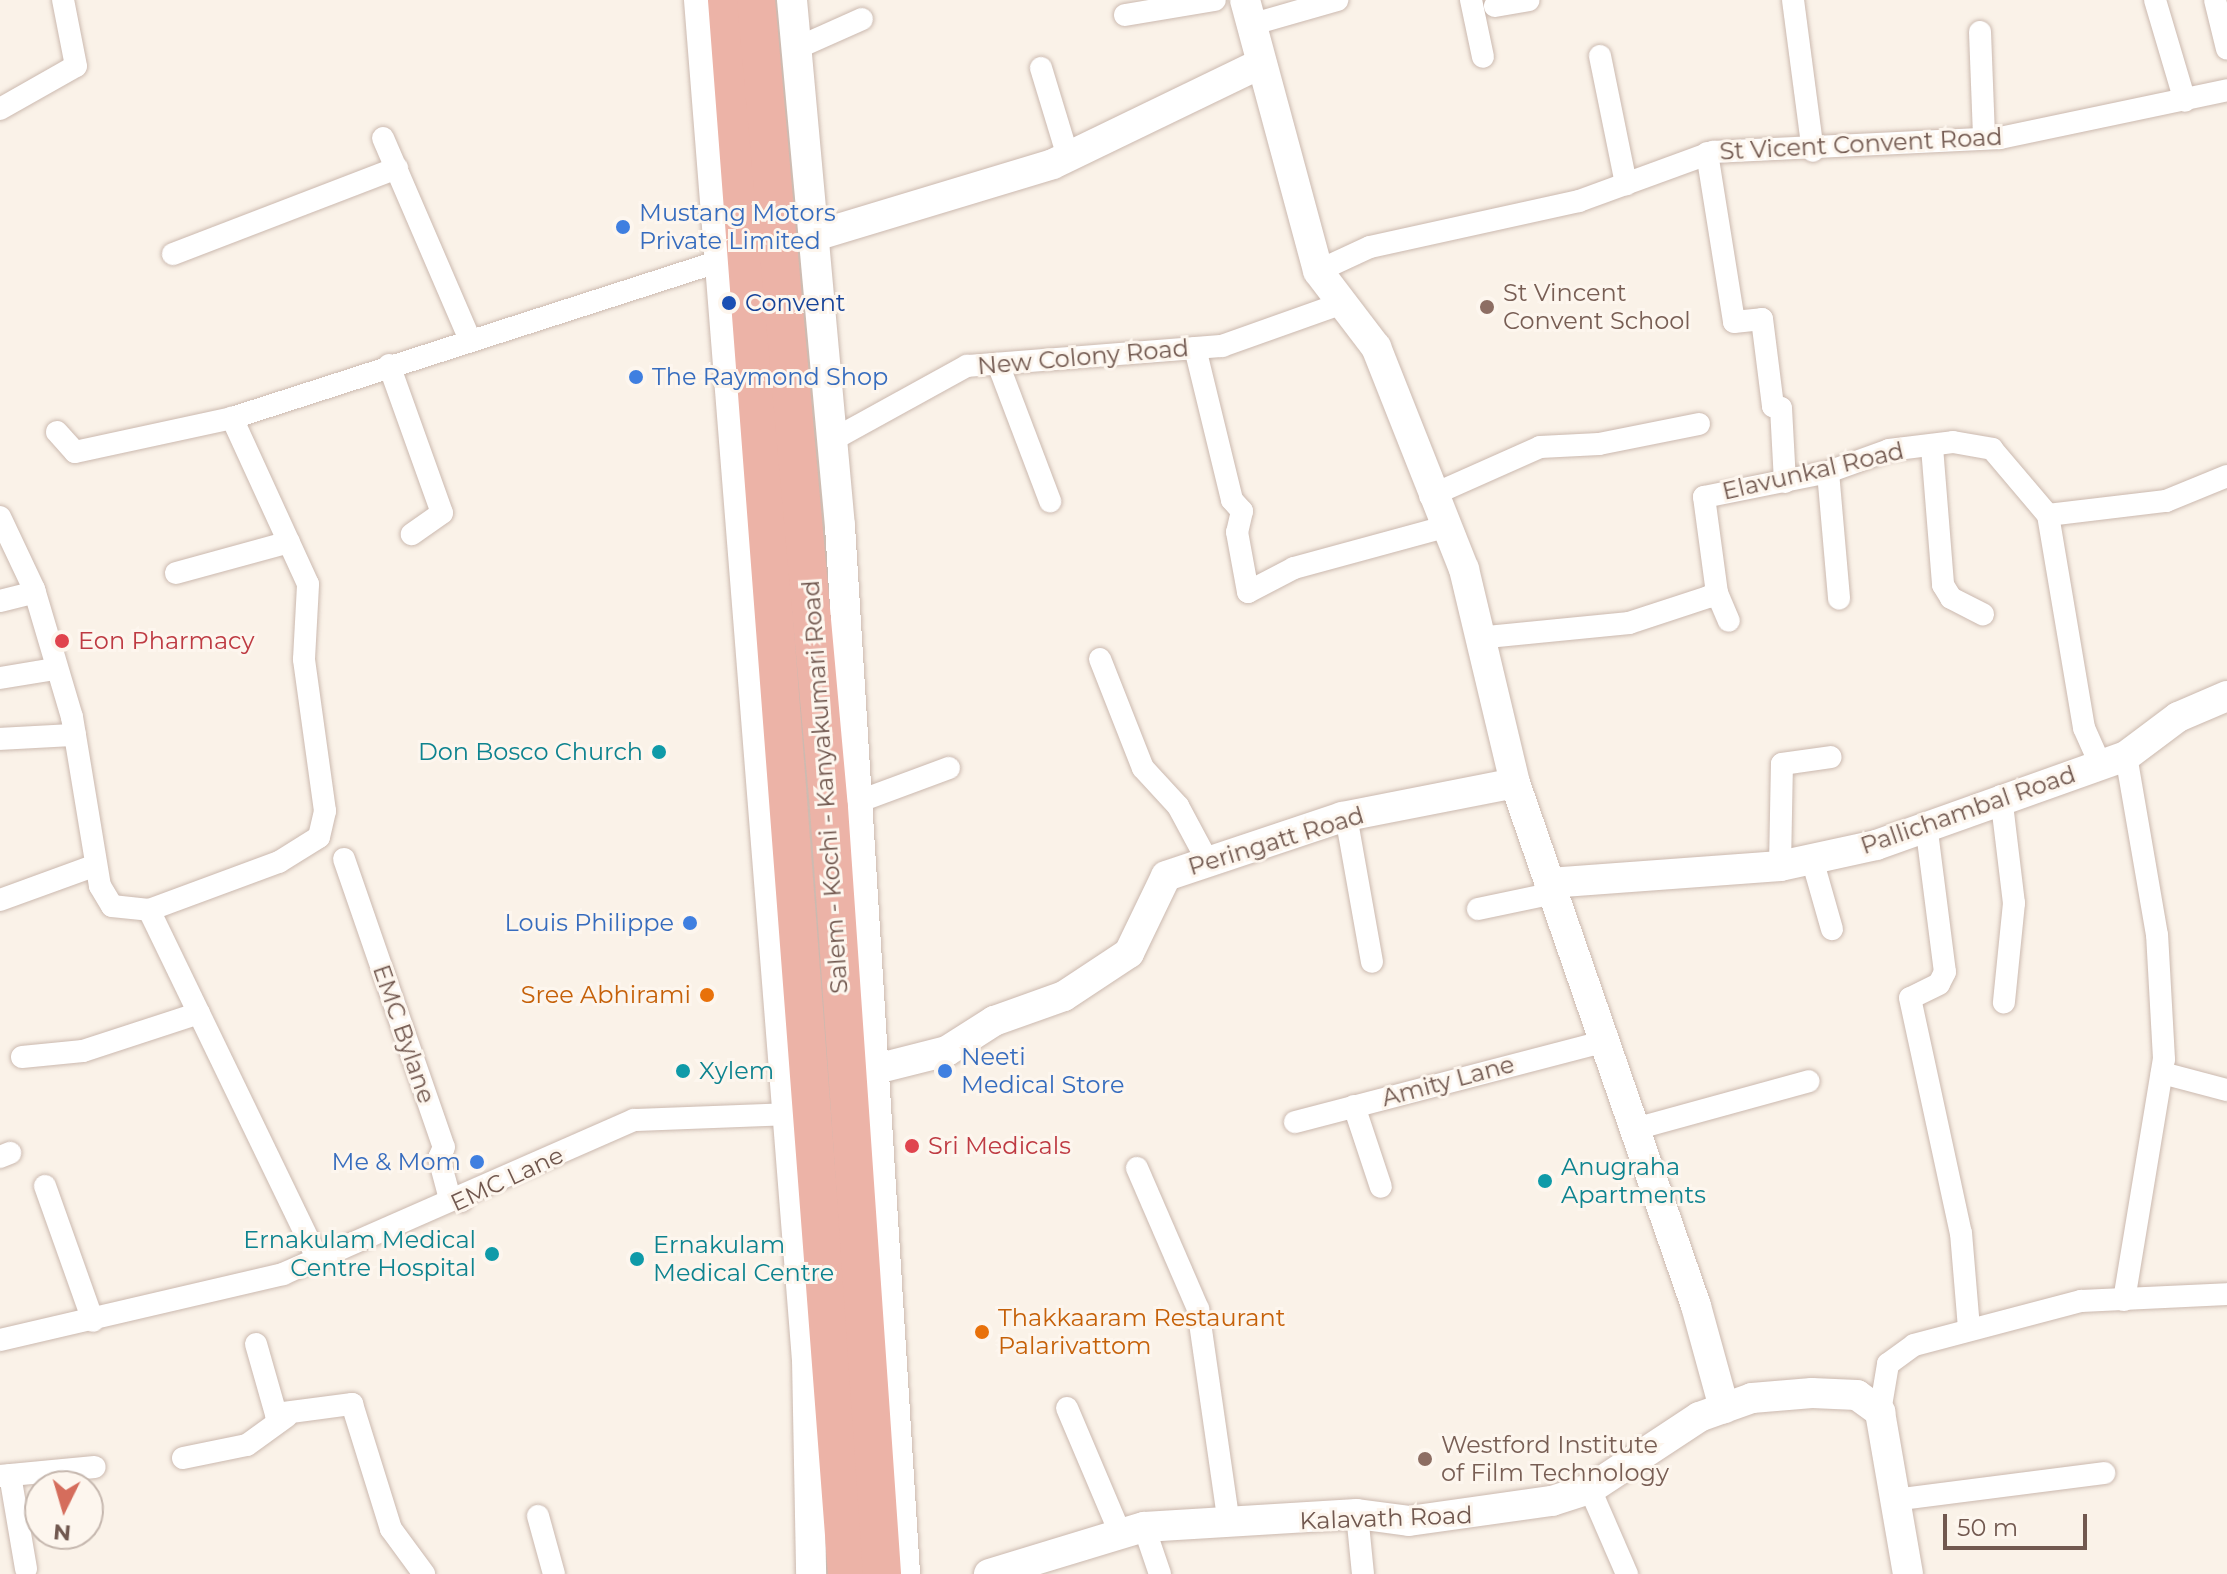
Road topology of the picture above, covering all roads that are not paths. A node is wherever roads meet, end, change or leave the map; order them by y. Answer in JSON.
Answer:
{"nodes":[{"id":1,"x":63,"y":0,"type":"edge"},
{"id":2,"x":699,"y":0,"type":"edge"},
{"id":3,"x":1215,"y":0,"type":"edge"},
{"id":4,"x":1337,"y":0,"type":"edge"},
{"id":5,"x":1471,"y":0,"type":"edge"},
{"id":6,"x":1528,"y":0,"type":"edge"},
{"id":7,"x":1793,"y":0,"type":"edge"},
{"id":8,"x":2155,"y":0,"type":"edge"},
{"id":9,"x":2215,"y":0,"type":"edge"},
{"id":10,"x":762,"y":1,"type":"edge"},
{"id":11,"x":1495,"y":6,"type":"dead end"},
{"id":12,"x":1247,"y":12,"type":"edge"},
{"id":13,"x":1125,"y":15,"type":"dead end"},
{"id":14,"x":862,"y":19,"type":"dead end"},
{"id":15,"x":1980,"y":32,"type":"dead end"},
{"id":16,"x":797,"y":48,"type":"junction"},
{"id":17,"x":2227,"y":49,"type":"edge"},
{"id":18,"x":1600,"y":56,"type":"dead end"},
{"id":19,"x":1483,"y":57,"type":"dead end"},
{"id":20,"x":1258,"y":65,"type":"junction"},
{"id":21,"x":1041,"y":68,"type":"dead end"},
{"id":22,"x":2227,"y":90,"type":"edge"},
{"id":23,"x":2185,"y":101,"type":"junction"},
{"id":24,"x":0,"y":109,"type":"edge"},
{"id":25,"x":383,"y":138,"type":"dead end"},
{"id":26,"x":1984,"y":138,"type":"junction"},
{"id":27,"x":1813,"y":151,"type":"junction"},
{"id":28,"x":1707,"y":153,"type":"junction"},
{"id":29,"x":1068,"y":157,"type":"junction"},
{"id":30,"x":397,"y":168,"type":"junction"},
{"id":31,"x":1626,"y":184,"type":"junction"},
{"id":32,"x":818,"y":235,"type":"junction"},
{"id":33,"x":173,"y":254,"type":"dead end"},
{"id":34,"x":720,"y":261,"type":"junction"},
{"id":35,"x":1318,"y":271,"type":"junction"},
{"id":36,"x":1343,"y":303,"type":"junction"},
{"id":37,"x":469,"y":338,"type":"junction"},
{"id":38,"x":1195,"y":348,"type":"junction"},
{"id":39,"x":998,"y":364,"type":"junction"},
{"id":40,"x":389,"y":365,"type":"junction"},
{"id":41,"x":232,"y":418,"type":"junction"},
{"id":42,"x":1699,"y":424,"type":"dead end"},
{"id":43,"x":57,"y":432,"type":"dead end"},
{"id":44,"x":834,"y":439,"type":"junction"},
{"id":45,"x":1932,"y":447,"type":"junction"},
{"id":46,"x":1828,"y":472,"type":"junction"},
{"id":47,"x":2227,"y":476,"type":"edge"},
{"id":48,"x":1785,"y":482,"type":"junction"},
{"id":49,"x":1430,"y":496,"type":"junction"},
{"id":50,"x":1050,"y":501,"type":"dead end"},
{"id":51,"x":2048,"y":515,"type":"junction"},
{"id":52,"x":0,"y":517,"type":"edge"},
{"id":53,"x":1445,"y":527,"type":"junction"},
{"id":54,"x":412,"y":534,"type":"dead end"},
{"id":55,"x":289,"y":542,"type":"junction"},
{"id":56,"x":176,"y":573,"type":"dead end"},
{"id":57,"x":35,"y":592,"type":"junction"},
{"id":58,"x":1717,"y":593,"type":"junction"},
{"id":59,"x":1839,"y":599,"type":"dead end"},
{"id":60,"x":0,"y":601,"type":"edge"},
{"id":61,"x":1983,"y":614,"type":"dead end"},
{"id":62,"x":1729,"y":621,"type":"dead end"},
{"id":63,"x":763,"y":626,"type":"junction"},
{"id":64,"x":1477,"y":638,"type":"junction"},
{"id":65,"x":1100,"y":659,"type":"dead end"},
{"id":66,"x":55,"y":669,"type":"junction"},
{"id":67,"x":0,"y":678,"type":"edge"},
{"id":68,"x":2227,"y":696,"type":"edge"},
{"id":69,"x":75,"y":735,"type":"junction"},
{"id":70,"x":0,"y":739,"type":"edge"},
{"id":71,"x":1831,"y":757,"type":"dead end"},
{"id":72,"x":2113,"y":760,"type":"junction"},
{"id":73,"x":949,"y":768,"type":"dead end"},
{"id":74,"x":1515,"y":783,"type":"junction"},
{"id":75,"x":2001,"y":796,"type":"junction"},
{"id":76,"x":857,"y":802,"type":"junction"},
{"id":77,"x":1346,"y":816,"type":"junction"},
{"id":78,"x":1926,"y":824,"type":"junction"},
{"id":79,"x":344,"y":859,"type":"dead end"},
{"id":80,"x":1812,"y":859,"type":"junction"},
{"id":81,"x":1208,"y":862,"type":"junction"},
{"id":82,"x":96,"y":865,"type":"junction"},
{"id":83,"x":1780,"y":866,"type":"junction"},
{"id":84,"x":1551,"y":888,"type":"junction"},
{"id":85,"x":0,"y":900,"type":"edge"},
{"id":86,"x":1478,"y":909,"type":"dead end"},
{"id":87,"x":149,"y":910,"type":"junction"},
{"id":88,"x":1832,"y":929,"type":"dead end"},
{"id":89,"x":1372,"y":962,"type":"dead end"},
{"id":90,"x":2004,"y":1002,"type":"dead end"},
{"id":91,"x":199,"y":1013,"type":"junction"},
{"id":92,"x":1602,"y":1042,"type":"junction"},
{"id":93,"x":22,"y":1057,"type":"dead end"},
{"id":94,"x":872,"y":1070,"type":"junction"},
{"id":95,"x":2162,"y":1073,"type":"junction"},
{"id":96,"x":1809,"y":1081,"type":"dead end"},
{"id":97,"x":2227,"y":1090,"type":"edge"},
{"id":98,"x":1354,"y":1106,"type":"junction"},
{"id":99,"x":1295,"y":1122,"type":"dead end"},
{"id":100,"x":817,"y":1125,"type":"junction"},
{"id":101,"x":1635,"y":1129,"type":"junction"},
{"id":102,"x":1137,"y":1168,"type":"dead end"},
{"id":103,"x":45,"y":1186,"type":"dead end"},
{"id":104,"x":1381,"y":1187,"type":"dead end"},
{"id":105,"x":462,"y":1201,"type":"junction"},
{"id":106,"x":318,"y":1260,"type":"junction"},
{"id":107,"x":2227,"y":1294,"type":"edge"},
{"id":108,"x":2124,"y":1300,"type":"junction"},
{"id":109,"x":93,"y":1321,"type":"junction"},
{"id":110,"x":1969,"y":1329,"type":"junction"},
{"id":111,"x":0,"y":1340,"type":"edge"},
{"id":112,"x":256,"y":1344,"type":"dead end"},
{"id":113,"x":1067,"y":1408,"type":"dead end"},
{"id":114,"x":1724,"y":1408,"type":"junction"},
{"id":115,"x":1880,"y":1412,"type":"junction"},
{"id":116,"x":287,"y":1416,"type":"junction"},
{"id":117,"x":183,"y":1458,"type":"dead end"},
{"id":118,"x":95,"y":1467,"type":"dead end"},
{"id":119,"x":2104,"y":1473,"type":"dead end"},
{"id":120,"x":5,"y":1476,"type":"edge"},
{"id":121,"x":1590,"y":1489,"type":"junction"},
{"id":122,"x":1894,"y":1500,"type":"junction"},
{"id":123,"x":1357,"y":1514,"type":"junction"},
{"id":124,"x":538,"y":1516,"type":"dead end"},
{"id":125,"x":1229,"y":1523,"type":"junction"},
{"id":126,"x":1132,"y":1530,"type":"junction"},
{"id":127,"x":26,"y":1569,"type":"dead end"},
{"id":128,"x":424,"y":1574,"type":"edge"},
{"id":129,"x":554,"y":1574,"type":"edge"},
{"id":130,"x":811,"y":1574,"type":"edge"},
{"id":131,"x":847,"y":1574,"type":"edge"},
{"id":132,"x":882,"y":1574,"type":"edge"},
{"id":133,"x":905,"y":1574,"type":"edge"},
{"id":134,"x":989,"y":1574,"type":"edge"},
{"id":135,"x":1160,"y":1574,"type":"edge"},
{"id":136,"x":1363,"y":1574,"type":"edge"},
{"id":137,"x":1627,"y":1574,"type":"edge"},
{"id":138,"x":1908,"y":1574,"type":"edge"}],
"edges":[{"from":1,"to":24,"type":"street"},
{"from":2,"to":34,"type":"street"},
{"from":3,"to":13,"type":"street"},
{"from":4,"to":12,"type":"street"},
{"from":5,"to":19,"type":"street"},
{"from":6,"to":11,"type":"street"},
{"from":7,"to":27,"type":"street"},
{"from":8,"to":23,"type":"street"},
{"from":9,"to":17,"type":"street"},
{"from":10,"to":16,"type":"street"},
{"from":10,"to":63,"type":"highway","name":"Salem - Kochi - Kanyakumari Road"},
{"from":10,"to":100,"type":"highway","name":"Salem - Kochi - Kanyakumari Road"},
{"from":12,"to":20,"type":"street"},
{"from":14,"to":16,"type":"street"},
{"from":15,"to":26,"type":"street"},
{"from":16,"to":32,"type":"street"},
{"from":18,"to":31,"type":"street"},
{"from":20,"to":29,"type":"street"},
{"from":20,"to":35,"type":"street"},
{"from":21,"to":29,"type":"street"},
{"from":22,"to":23,"type":"street","name":"St Vicent Convent Road"},
{"from":23,"to":26,"type":"street","name":"St Vicent Convent Road"},
{"from":25,"to":30,"type":"street"},
{"from":26,"to":27,"type":"street","name":"St Vicent Convent Road"},
{"from":27,"to":28,"type":"street","name":"St Vicent Convent Road"},
{"from":28,"to":31,"type":"street","name":"St Vicent Convent Road"},
{"from":28,"to":48,"type":"street"},
{"from":29,"to":32,"type":"street"},
{"from":30,"to":33,"type":"street"},
{"from":30,"to":37,"type":"street"},
{"from":31,"to":35,"type":"street","name":"St Vicent Convent Road"},
{"from":32,"to":44,"type":"street"},
{"from":34,"to":37,"type":"street"},
{"from":34,"to":63,"type":"street"},
{"from":35,"to":36,"type":"street"},
{"from":36,"to":38,"type":"street","name":"New Colony Road"},
{"from":36,"to":49,"type":"street"},
{"from":37,"to":40,"type":"street"},
{"from":38,"to":39,"type":"street","name":"New Colony Road"},
{"from":38,"to":53,"type":"street"},
{"from":39,"to":44,"type":"street","name":"New Colony Road"},
{"from":39,"to":50,"type":"street"},
{"from":40,"to":41,"type":"street"},
{"from":40,"to":54,"type":"street"},
{"from":41,"to":43,"type":"street"},
{"from":41,"to":55,"type":"street"},
{"from":42,"to":49,"type":"street"},
{"from":44,"to":76,"type":"street"},
{"from":45,"to":46,"type":"street","name":"Elavunkal Road"},
{"from":45,"to":51,"type":"street","name":"Elavunkal Road"},
{"from":45,"to":61,"type":"street"},
{"from":46,"to":48,"type":"street","name":"Elavunkal Road"},
{"from":46,"to":59,"type":"street"},
{"from":47,"to":51,"type":"street"},
{"from":48,"to":58,"type":"street","name":"Elavunkal Road"},
{"from":49,"to":53,"type":"street"},
{"from":51,"to":72,"type":"street"},
{"from":52,"to":57,"type":"street"},
{"from":53,"to":64,"type":"street"},
{"from":55,"to":56,"type":"street"},
{"from":55,"to":87,"type":"street"},
{"from":57,"to":60,"type":"street"},
{"from":57,"to":66,"type":"street"},
{"from":58,"to":62,"type":"street"},
{"from":58,"to":64,"type":"street"},
{"from":63,"to":100,"type":"highway","name":"Salem - Kochi - Kanyakumari Road"},
{"from":64,"to":74,"type":"street"},
{"from":65,"to":81,"type":"street"},
{"from":66,"to":67,"type":"street"},
{"from":66,"to":69,"type":"street"},
{"from":68,"to":72,"type":"street","name":"Pallichambal Road"},
{"from":69,"to":70,"type":"street"},
{"from":69,"to":82,"type":"street"},
{"from":71,"to":83,"type":"street"},
{"from":72,"to":75,"type":"street","name":"Pallichambal Road"},
{"from":72,"to":95,"type":"street"},
{"from":73,"to":76,"type":"street"},
{"from":74,"to":77,"type":"street","name":"Peringatt Road"},
{"from":74,"to":84,"type":"street"},
{"from":75,"to":78,"type":"street","name":"Pallichambal Road"},
{"from":75,"to":90,"type":"street"},
{"from":76,"to":94,"type":"street"},
{"from":77,"to":81,"type":"street","name":"Peringatt Road"},
{"from":77,"to":89,"type":"street"},
{"from":78,"to":80,"type":"street","name":"Pallichambal Road"},
{"from":78,"to":110,"type":"street"},
{"from":79,"to":105,"type":"street","name":"EMC Bylane"},
{"from":80,"to":83,"type":"street","name":"Pallichambal Road"},
{"from":80,"to":88,"type":"street"},
{"from":81,"to":94,"type":"street","name":"Peringatt Road"},
{"from":82,"to":85,"type":"street"},
{"from":82,"to":87,"type":"street"},
{"from":83,"to":84,"type":"street","name":"Pallichambal Road"},
{"from":84,"to":86,"type":"street"},
{"from":84,"to":92,"type":"street"},
{"from":87,"to":91,"type":"street"},
{"from":91,"to":93,"type":"street"},
{"from":91,"to":106,"type":"street"},
{"from":92,"to":98,"type":"street","name":"Amity Lane"},
{"from":92,"to":101,"type":"street"},
{"from":94,"to":133,"type":"street"},
{"from":95,"to":97,"type":"street"},
{"from":95,"to":108,"type":"street"},
{"from":96,"to":101,"type":"street"},
{"from":98,"to":99,"type":"street","name":"Amity Lane"},
{"from":98,"to":104,"type":"street"},
{"from":100,"to":105,"type":"street","name":"EMC Lane"},
{"from":100,"to":130,"type":"street"},
{"from":100,"to":131,"type":"highway","name":"Salem - Kochi - Kanyakumari Road"},
{"from":100,"to":132,"type":"highway","name":"Salem - Kochi - Kanyakumari Road"},
{"from":101,"to":114,"type":"street"},
{"from":102,"to":125,"type":"street"},
{"from":103,"to":109,"type":"street"},
{"from":105,"to":106,"type":"street","name":"EMC Lane"},
{"from":106,"to":109,"type":"street","name":"EMC Lane"},
{"from":107,"to":108,"type":"street"},
{"from":108,"to":110,"type":"street"},
{"from":109,"to":111,"type":"street","name":"EMC Lane"},
{"from":110,"to":115,"type":"street"},
{"from":112,"to":116,"type":"street"},
{"from":113,"to":126,"type":"street"},
{"from":114,"to":115,"type":"street","name":"Kalavath Road"},
{"from":114,"to":121,"type":"street","name":"Kalavath Road"},
{"from":115,"to":122,"type":"street"},
{"from":116,"to":117,"type":"street"},
{"from":116,"to":128,"type":"street"},
{"from":118,"to":120,"type":"street"},
{"from":119,"to":122,"type":"street"},
{"from":120,"to":127,"type":"street"},
{"from":121,"to":123,"type":"street","name":"Kalavath Road"},
{"from":121,"to":137,"type":"street"},
{"from":122,"to":138,"type":"street"},
{"from":123,"to":125,"type":"street","name":"Kalavath Road"},
{"from":123,"to":136,"type":"street"},
{"from":124,"to":129,"type":"street"},
{"from":125,"to":126,"type":"street","name":"Kalavath Road"},
{"from":126,"to":134,"type":"street","name":"Kalavath Road"},
{"from":126,"to":135,"type":"street"}]}
